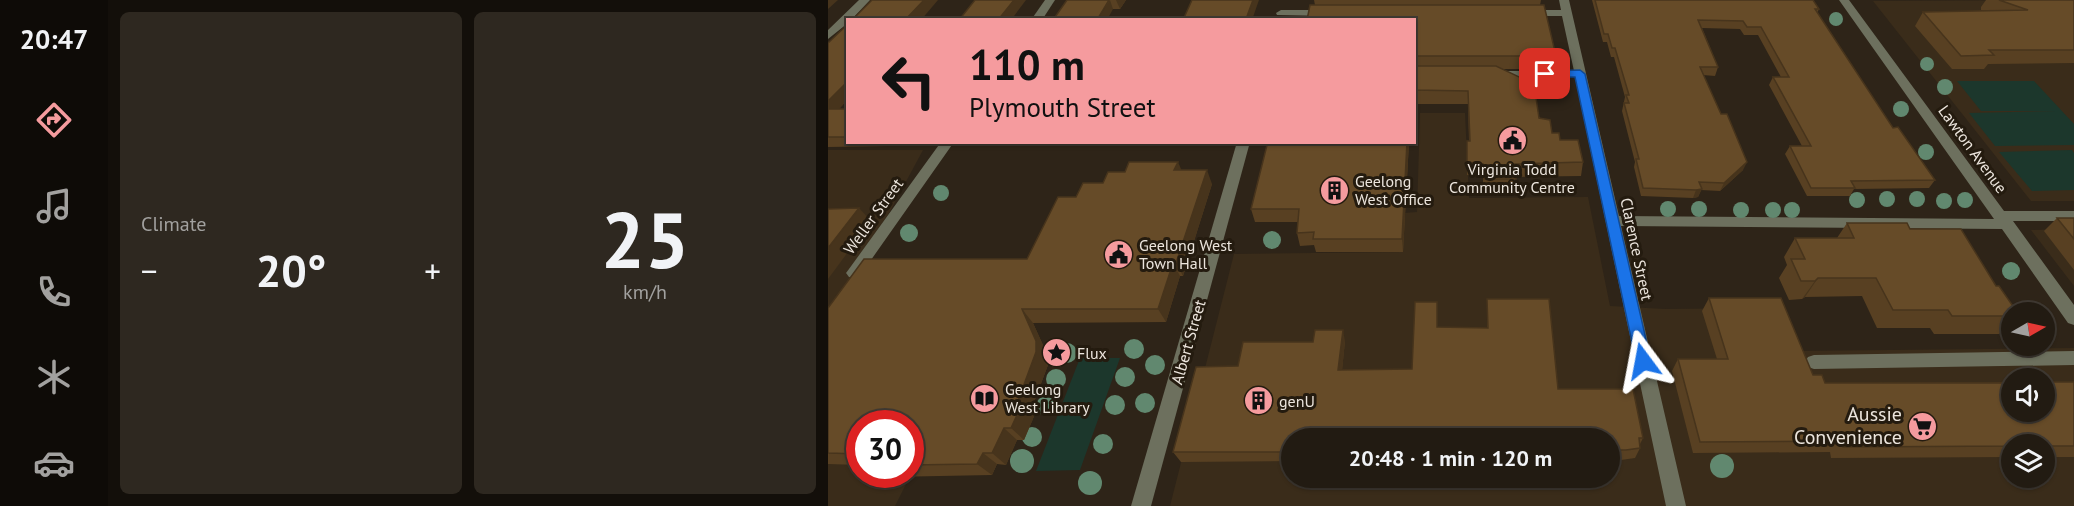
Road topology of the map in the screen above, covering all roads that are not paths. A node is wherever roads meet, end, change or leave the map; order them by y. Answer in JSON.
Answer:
{"nodes":[{"id":1,"x":865,"y":0,"type":"edge"},
{"id":2,"x":1050,"y":0,"type":"edge"},
{"id":3,"x":1284,"y":0,"type":"edge"},
{"id":4,"x":1844,"y":0,"type":"edge"},
{"id":5,"x":1565,"y":7,"type":"edge"},
{"id":6,"x":1344,"y":13,"type":"edge"},
{"id":7,"x":1520,"y":14,"type":"edge"},
{"id":8,"x":1280,"y":16,"type":"edge"},
{"id":9,"x":846,"y":18,"type":"edge"},
{"id":10,"x":846,"y":18,"type":"edge"},
{"id":11,"x":1037,"y":18,"type":"edge"},
{"id":12,"x":828,"y":36,"type":"edge"},
{"id":13,"x":1485,"y":74,"type":"edge"},
{"id":14,"x":1580,"y":74,"type":"junction"},
{"id":15,"x":947,"y":144,"type":"edge"},
{"id":16,"x":1243,"y":144,"type":"edge"},
{"id":17,"x":2074,"y":216,"type":"edge"},
{"id":18,"x":2004,"y":220,"type":"junction"},
{"id":19,"x":1612,"y":221,"type":"junction"},
{"id":20,"x":847,"y":283,"type":"edge"},
{"id":21,"x":2074,"y":318,"type":"edge"},
{"id":22,"x":2074,"y":358,"type":"edge"},
{"id":23,"x":1814,"y":362,"type":"dead end"},
{"id":24,"x":1141,"y":506,"type":"edge"},
{"id":25,"x":1676,"y":506,"type":"edge"}],
"edges":[{"from":1,"to":10,"type":"street"},
{"from":2,"to":11,"type":"street"},
{"from":3,"to":8,"type":"street"},
{"from":4,"to":18,"type":"street","name":"Lawton Avenue"},
{"from":5,"to":7,"type":"street"},
{"from":5,"to":14,"type":"street","name":"Clarence Street"},
{"from":6,"to":8,"type":"street"},
{"from":9,"to":12,"type":"street"},
{"from":13,"to":14,"type":"street"},
{"from":14,"to":19,"type":"street","name":"Clarence Street"},
{"from":15,"to":20,"type":"street","name":"Weller Street"},
{"from":16,"to":24,"type":"street","name":"Albert Street"},
{"from":17,"to":18,"type":"street"},
{"from":18,"to":19,"type":"street"},
{"from":18,"to":21,"type":"street","name":"Lawton Avenue"},
{"from":19,"to":25,"type":"street","name":"Clarence Street"},
{"from":22,"to":23,"type":"street"}]}
